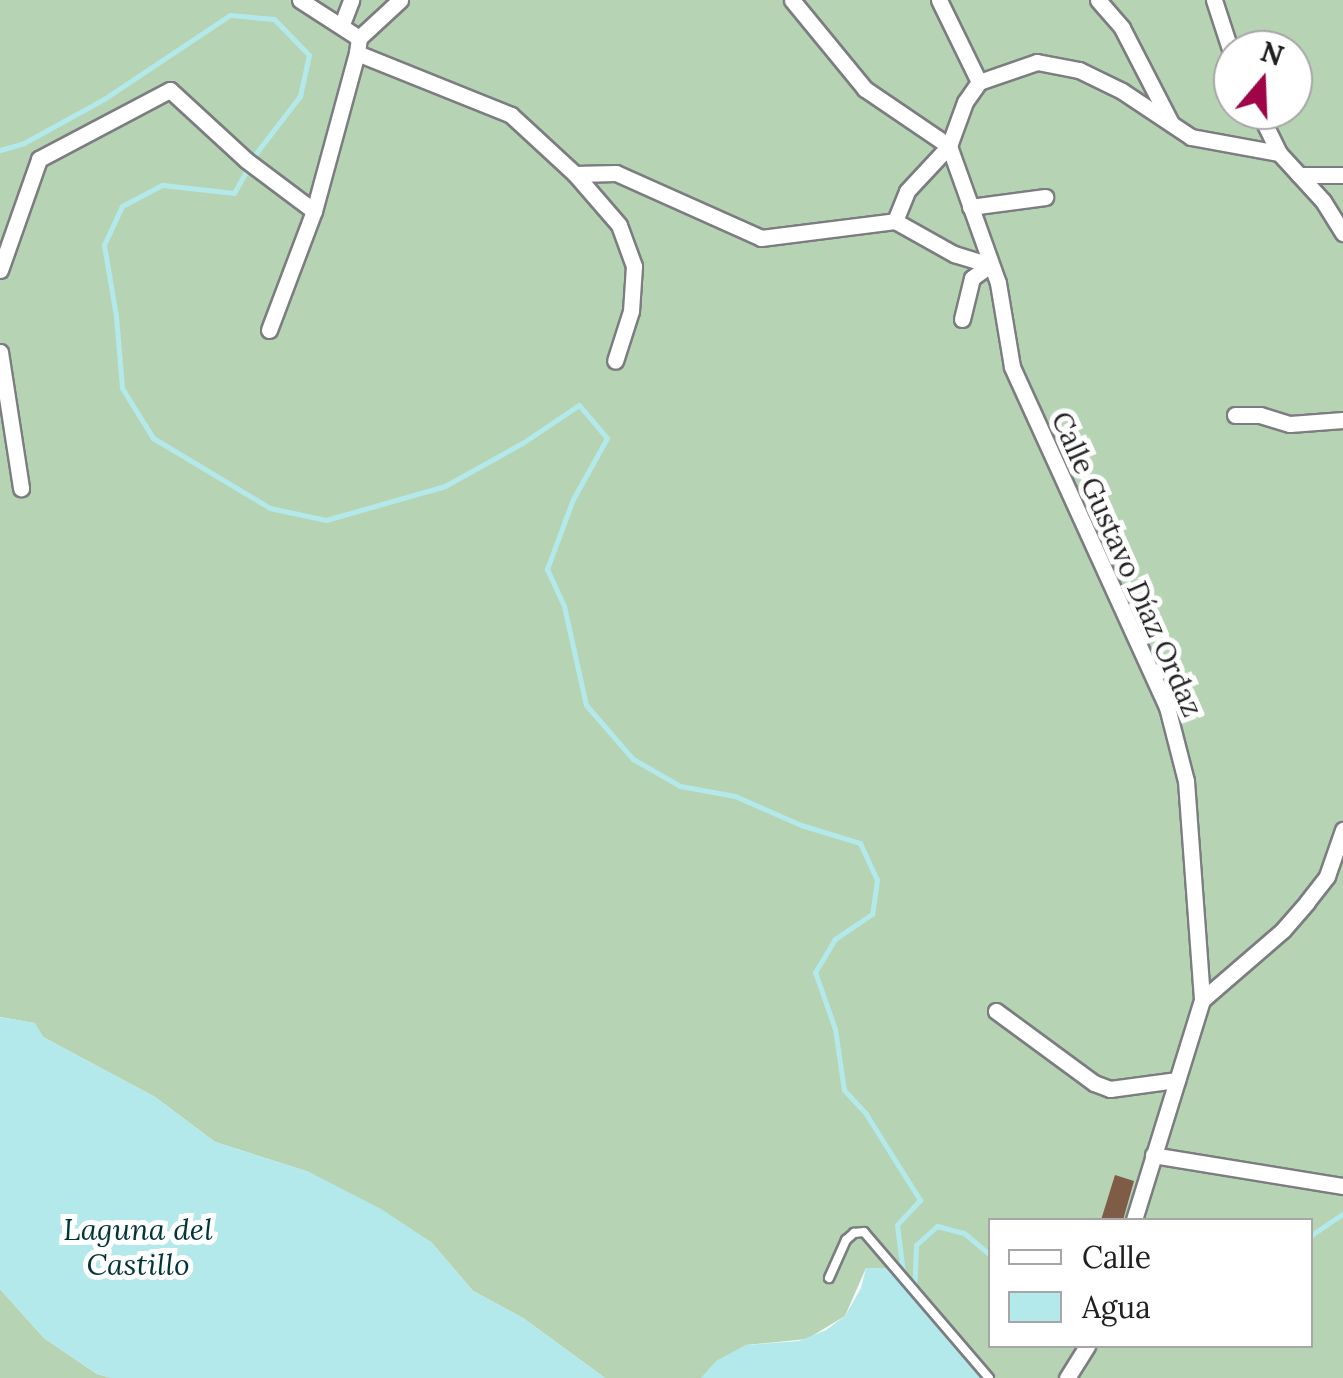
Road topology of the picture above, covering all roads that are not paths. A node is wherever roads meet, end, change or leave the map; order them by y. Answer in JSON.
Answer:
{"nodes":[{"id":1,"x":300,"y":0,"type":"edge"},
{"id":2,"x":351,"y":0,"type":"edge"},
{"id":3,"x":400,"y":0,"type":"edge"},
{"id":4,"x":792,"y":0,"type":"edge"},
{"id":5,"x":939,"y":0,"type":"edge"},
{"id":6,"x":1098,"y":0,"type":"edge"},
{"id":7,"x":1214,"y":0,"type":"edge"},
{"id":8,"x":342,"y":24,"type":"junction"},
{"id":9,"x":1224,"y":30,"type":"edge"},
{"id":10,"x":358,"y":46,"type":"junction"},
{"id":11,"x":980,"y":82,"type":"junction"},
{"id":12,"x":1173,"y":126,"type":"junction"},
{"id":13,"x":1268,"y":130,"type":"edge"},
{"id":14,"x":949,"y":146,"type":"junction"},
{"id":15,"x":1279,"y":153,"type":"junction"},
{"id":16,"x":575,"y":174,"type":"junction"},
{"id":17,"x":1343,"y":174,"type":"edge"},
{"id":18,"x":1299,"y":175,"type":"junction"},
{"id":19,"x":1045,"y":197,"type":"dead end"},
{"id":20,"x":970,"y":206,"type":"junction"},
{"id":21,"x":314,"y":211,"type":"junction"},
{"id":22,"x":894,"y":221,"type":"junction"},
{"id":23,"x":1343,"y":233,"type":"edge"},
{"id":24,"x":990,"y":265,"type":"junction"},
{"id":25,"x":0,"y":270,"type":"edge"},
{"id":26,"x":962,"y":319,"type":"dead end"},
{"id":27,"x":270,"y":330,"type":"dead end"},
{"id":28,"x":0,"y":352,"type":"edge"},
{"id":29,"x":614,"y":360,"type":"dead end"},
{"id":30,"x":1235,"y":415,"type":"dead end"},
{"id":31,"x":1343,"y":420,"type":"edge"},
{"id":32,"x":21,"y":488,"type":"dead end"},
{"id":33,"x":1343,"y":830,"type":"edge"},
{"id":34,"x":1202,"y":1000,"type":"junction"},
{"id":35,"x":996,"y":1012,"type":"dead end"},
{"id":36,"x":1177,"y":1080,"type":"junction"},
{"id":37,"x":1153,"y":1155,"type":"junction"},
{"id":38,"x":1343,"y":1186,"type":"edge"},
{"id":39,"x":1135,"y":1218,"type":"edge"},
{"id":40,"x":829,"y":1278,"type":"dead end"},
{"id":41,"x":1086,"y":1348,"type":"edge"},
{"id":42,"x":989,"y":1378,"type":"edge"},
{"id":43,"x":1067,"y":1378,"type":"edge"}],
"edges":[{"from":1,"to":8,"type":"street"},
{"from":2,"to":8,"type":"street"},
{"from":3,"to":10,"type":"street"},
{"from":4,"to":14,"type":"street"},
{"from":5,"to":11,"type":"street"},
{"from":6,"to":12,"type":"street"},
{"from":7,"to":9,"type":"street"},
{"from":8,"to":10,"type":"street"},
{"from":10,"to":16,"type":"street"},
{"from":10,"to":21,"type":"street"},
{"from":11,"to":12,"type":"street"},
{"from":11,"to":14,"type":"street"},
{"from":12,"to":15,"type":"street"},
{"from":13,"to":15,"type":"street"},
{"from":14,"to":20,"type":"street","name":"Calle Gustavo Díaz Ordaz"},
{"from":14,"to":22,"type":"street"},
{"from":15,"to":18,"type":"street"},
{"from":16,"to":22,"type":"street"},
{"from":16,"to":29,"type":"street"},
{"from":17,"to":18,"type":"street"},
{"from":18,"to":23,"type":"street"},
{"from":19,"to":20,"type":"street"},
{"from":20,"to":24,"type":"street","name":"Calle Gustavo Díaz Ordaz"},
{"from":21,"to":25,"type":"street"},
{"from":21,"to":27,"type":"street"},
{"from":22,"to":24,"type":"street"},
{"from":24,"to":26,"type":"street"},
{"from":24,"to":34,"type":"street","name":"Calle Gustavo Díaz Ordaz"},
{"from":28,"to":32,"type":"street"},
{"from":30,"to":31,"type":"street"},
{"from":33,"to":34,"type":"street"},
{"from":34,"to":36,"type":"street","name":"Calle Gustavo Díaz Ordaz"},
{"from":35,"to":36,"type":"street"},
{"from":36,"to":37,"type":"street","name":"Calle Gustavo Díaz Ordaz"},
{"from":37,"to":38,"type":"street"},
{"from":37,"to":39,"type":"street","name":"Calle Gustavo Díaz Ordaz"},
{"from":40,"to":42,"type":"lane"},
{"from":41,"to":43,"type":"street"}]}
